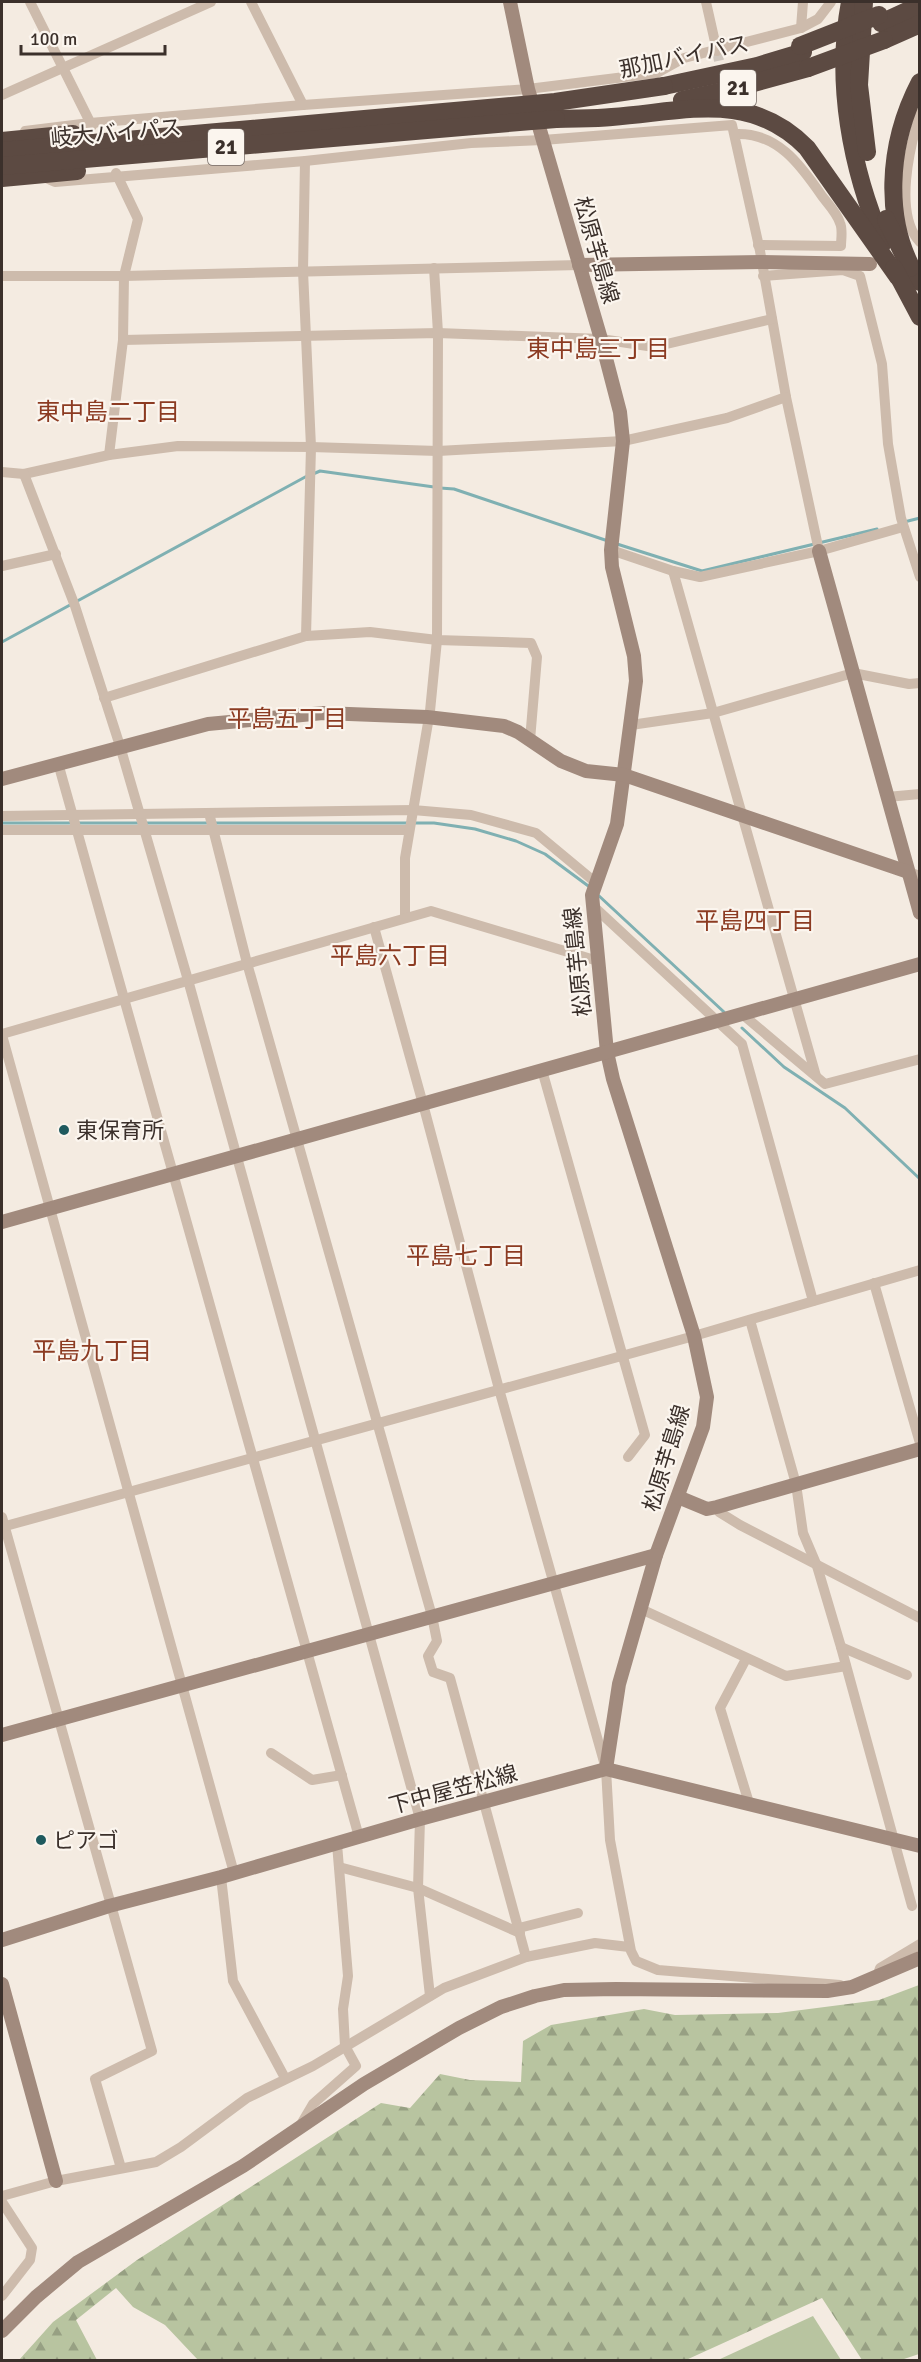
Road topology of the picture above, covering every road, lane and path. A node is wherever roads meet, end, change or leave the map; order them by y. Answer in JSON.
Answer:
{"nodes":[{"id":1,"x":30,"y":2,"type":"edge"},
{"id":2,"x":211,"y":2,"type":"edge"},
{"id":3,"x":250,"y":2,"type":"edge"},
{"id":4,"x":510,"y":2,"type":"edge"},
{"id":5,"x":706,"y":2,"type":"edge"},
{"id":6,"x":803,"y":2,"type":"edge"},
{"id":7,"x":831,"y":2,"type":"edge"},
{"id":8,"x":850,"y":2,"type":"edge"},
{"id":9,"x":864,"y":2,"type":"edge"},
{"id":10,"x":906,"y":2,"type":"edge"},
{"id":11,"x":920,"y":5,"type":"edge"},
{"id":12,"x":920,"y":24,"type":"edge"},
{"id":13,"x":881,"y":26,"type":"junction"},
{"id":14,"x":803,"y":48,"type":"junction"},
{"id":15,"x":717,"y":51,"type":"junction"},
{"id":16,"x":62,"y":67,"type":"junction"},
{"id":17,"x":920,"y":82,"type":"edge"},
{"id":18,"x":528,"y":89,"type":"junction"},
{"id":19,"x":2,"y":95,"type":"edge"},
{"id":20,"x":666,"y":100,"type":"junction"},
{"id":21,"x":303,"y":105,"type":"junction"},
{"id":22,"x":920,"y":113,"type":"edge"},
{"id":23,"x":450,"y":120,"type":"junction"},
{"id":24,"x":91,"y":124,"type":"junction"},
{"id":25,"x":735,"y":134,"type":"junction"},
{"id":26,"x":2,"y":135,"type":"edge"},
{"id":27,"x":916,"y":136,"type":"edge"},
{"id":28,"x":543,"y":140,"type":"junction"},
{"id":29,"x":2,"y":141,"type":"edge"},
{"id":30,"x":2,"y":151,"type":"edge"},
{"id":31,"x":305,"y":161,"type":"junction"},
{"id":32,"x":2,"y":166,"type":"edge"},
{"id":33,"x":38,"y":174,"type":"junction"},
{"id":34,"x":117,"y":175,"type":"junction"},
{"id":35,"x":2,"y":178,"type":"edge"},
{"id":36,"x":920,"y":242,"type":"edge"},
{"id":37,"x":758,"y":245,"type":"junction"},
{"id":38,"x":870,"y":264,"type":"dead end"},
{"id":39,"x":579,"y":265,"type":"junction"},
{"id":40,"x":434,"y":268,"type":"junction"},
{"id":41,"x":762,"y":269,"type":"junction"},
{"id":42,"x":303,"y":271,"type":"junction"},
{"id":43,"x":2,"y":276,"type":"edge"},
{"id":44,"x":124,"y":276,"type":"junction"},
{"id":45,"x":909,"y":276,"type":"edge"},
{"id":46,"x":920,"y":317,"type":"edge"},
{"id":47,"x":772,"y":319,"type":"junction"},
{"id":48,"x":438,"y":333,"type":"junction"},
{"id":49,"x":304,"y":336,"type":"junction"},
{"id":50,"x":601,"y":339,"type":"junction"},
{"id":51,"x":123,"y":340,"type":"junction"},
{"id":52,"x":786,"y":397,"type":"junction"},
{"id":53,"x":623,"y":441,"type":"junction"},
{"id":54,"x":311,"y":447,"type":"junction"},
{"id":55,"x":438,"y":451,"type":"junction"},
{"id":56,"x":109,"y":455,"type":"junction"},
{"id":57,"x":2,"y":472,"type":"edge"},
{"id":58,"x":24,"y":474,"type":"junction"},
{"id":59,"x":902,"y":523,"type":"junction"},
{"id":60,"x":611,"y":545,"type":"junction"},
{"id":61,"x":818,"y":546,"type":"junction"},
{"id":62,"x":56,"y":554,"type":"junction"},
{"id":63,"x":2,"y":566,"type":"edge"},
{"id":64,"x":673,"y":571,"type":"junction"},
{"id":65,"x":920,"y":577,"type":"edge"},
{"id":66,"x":306,"y":636,"type":"junction"},
{"id":67,"x":438,"y":640,"type":"junction"},
{"id":68,"x":853,"y":673,"type":"junction"},
{"id":69,"x":920,"y":683,"type":"edge"},
{"id":70,"x":104,"y":698,"type":"junction"},
{"id":71,"x":713,"y":713,"type":"junction"},
{"id":72,"x":428,"y":717,"type":"junction"},
{"id":73,"x":631,"y":725,"type":"junction"},
{"id":74,"x":530,"y":740,"type":"junction"},
{"id":75,"x":120,"y":746,"type":"junction"},
{"id":76,"x":58,"y":763,"type":"junction"},
{"id":77,"x":624,"y":775,"type":"junction"},
{"id":78,"x":2,"y":779,"type":"edge"},
{"id":79,"x":920,"y":794,"type":"edge"},
{"id":80,"x":887,"y":796,"type":"junction"},
{"id":81,"x":740,"y":813,"type":"junction"},
{"id":82,"x":2,"y":816,"type":"edge"},
{"id":83,"x":411,"y":820,"type":"junction"},
{"id":84,"x":211,"y":821,"type":"junction"},
{"id":85,"x":75,"y":822,"type":"junction"},
{"id":86,"x":142,"y":822,"type":"junction"},
{"id":87,"x":2,"y":830,"type":"edge"},
{"id":88,"x":914,"y":874,"type":"edge"},
{"id":89,"x":593,"y":892,"type":"junction"},
{"id":90,"x":920,"y":913,"type":"edge"},
{"id":91,"x":405,"y":918,"type":"junction"},
{"id":92,"x":374,"y":927,"type":"junction"},
{"id":93,"x":598,"y":961,"type":"junction"},
{"id":94,"x":247,"y":963,"type":"junction"},
{"id":95,"x":920,"y":964,"type":"edge"},
{"id":96,"x":188,"y":980,"type":"junction"},
{"id":97,"x":124,"y":999,"type":"junction"},
{"id":98,"x":794,"y":999,"type":"junction"},
{"id":99,"x":741,"y":1014,"type":"junction"},
{"id":100,"x":716,"y":1021,"type":"junction"},
{"id":101,"x":2,"y":1035,"type":"edge"},
{"id":102,"x":607,"y":1052,"type":"junction"},
{"id":103,"x":920,"y":1059,"type":"edge"},
{"id":104,"x":542,"y":1070,"type":"junction"},
{"id":105,"x":816,"y":1076,"type":"junction"},
{"id":106,"x":423,"y":1104,"type":"junction"},
{"id":107,"x":297,"y":1139,"type":"junction"},
{"id":108,"x":236,"y":1156,"type":"junction"},
{"id":109,"x":173,"y":1174,"type":"junction"},
{"id":110,"x":50,"y":1208,"type":"junction"},
{"id":111,"x":2,"y":1222,"type":"edge"},
{"id":112,"x":920,"y":1270,"type":"edge"},
{"id":113,"x":874,"y":1283,"type":"junction"},
{"id":114,"x":813,"y":1301,"type":"junction"},
{"id":115,"x":750,"y":1320,"type":"junction"},
{"id":116,"x":694,"y":1336,"type":"junction"},
{"id":117,"x":623,"y":1354,"type":"junction"},
{"id":118,"x":499,"y":1389,"type":"junction"},
{"id":119,"x":377,"y":1424,"type":"junction"},
{"id":120,"x":315,"y":1441,"type":"junction"},
{"id":121,"x":920,"y":1443,"type":"edge"},
{"id":122,"x":920,"y":1449,"type":"edge"},
{"id":123,"x":628,"y":1457,"type":"dead end"},
{"id":124,"x":253,"y":1458,"type":"junction"},
{"id":125,"x":796,"y":1484,"type":"junction"},
{"id":126,"x":129,"y":1492,"type":"junction"},
{"id":127,"x":678,"y":1497,"type":"junction"},
{"id":128,"x":717,"y":1507,"type":"junction"},
{"id":129,"x":2,"y":1524,"type":"edge"},
{"id":130,"x":656,"y":1555,"type":"junction"},
{"id":131,"x":817,"y":1566,"type":"junction"},
{"id":132,"x":554,"y":1582,"type":"junction"},
{"id":133,"x":641,"y":1609,"type":"junction"},
{"id":134,"x":432,"y":1616,"type":"junction"},
{"id":135,"x":920,"y":1617,"type":"edge"},
{"id":136,"x":369,"y":1634,"type":"junction"},
{"id":137,"x":841,"y":1647,"type":"junction"},
{"id":138,"x":307,"y":1651,"type":"junction"},
{"id":139,"x":746,"y":1659,"type":"junction"},
{"id":140,"x":846,"y":1666,"type":"junction"},
{"id":141,"x":907,"y":1675,"type":"dead end"},
{"id":142,"x":182,"y":1685,"type":"junction"},
{"id":143,"x":58,"y":1719,"type":"junction"},
{"id":144,"x":2,"y":1735,"type":"edge"},
{"id":145,"x":271,"y":1753,"type":"dead end"},
{"id":146,"x":606,"y":1769,"type":"junction"},
{"id":147,"x":342,"y":1775,"type":"junction"},
{"id":148,"x":485,"y":1802,"type":"junction"},
{"id":149,"x":749,"y":1803,"type":"junction"},
{"id":150,"x":420,"y":1819,"type":"junction"},
{"id":151,"x":359,"y":1837,"type":"junction"},
{"id":152,"x":893,"y":1839,"type":"junction"},
{"id":153,"x":337,"y":1844,"type":"junction"},
{"id":154,"x":920,"y":1846,"type":"edge"},
{"id":155,"x":339,"y":1867,"type":"junction"},
{"id":156,"x":228,"y":1875,"type":"junction"},
{"id":157,"x":417,"y":1888,"type":"junction"},
{"id":158,"x":109,"y":1906,"type":"junction"},
{"id":159,"x":912,"y":1906,"type":"dead end"},
{"id":160,"x":578,"y":1913,"type":"dead end"},
{"id":161,"x":519,"y":1931,"type":"junction"},
{"id":162,"x":2,"y":1940,"type":"edge"},
{"id":163,"x":920,"y":1944,"type":"edge"},
{"id":164,"x":629,"y":1947,"type":"junction"},
{"id":165,"x":526,"y":1957,"type":"junction"},
{"id":166,"x":920,"y":1958,"type":"edge"},
{"id":167,"x":876,"y":1977,"type":"junction"},
{"id":168,"x":2,"y":1984,"type":"edge"},
{"id":169,"x":852,"y":1987,"type":"junction"},
{"id":170,"x":430,"y":1996,"type":"junction"},
{"id":171,"x":345,"y":2046,"type":"junction"},
{"id":172,"x":285,"y":2079,"type":"junction"},
{"id":173,"x":300,"y":2127,"type":"junction"},
{"id":174,"x":121,"y":2168,"type":"junction"},
{"id":175,"x":56,"y":2181,"type":"junction"},
{"id":176,"x":2,"y":2196,"type":"edge"},
{"id":177,"x":2,"y":2202,"type":"edge"},
{"id":178,"x":2,"y":2296,"type":"edge"},
{"id":179,"x":2,"y":2331,"type":"edge"}],
"edges":[{"from":1,"to":16,"type":"street"},
{"from":2,"to":16,"type":"street"},
{"from":3,"to":21,"type":"street"},
{"from":4,"to":18,"type":"street","name":"松原芋島線"},
{"from":5,"to":15,"type":"street"},
{"from":6,"to":14,"type":"street"},
{"from":7,"to":14,"type":"street"},
{"from":8,"to":45,"type":"highway"},
{"from":9,"to":45,"type":"highway"},
{"from":10,"to":13,"type":"highway"},
{"from":11,"to":13,"type":"highway","name":"那加バイパス","number":"21"},
{"from":12,"to":13,"type":"highway","name":"那加バイパス","number":"21"},
{"from":13,"to":14,"type":"highway","name":"那加バイパス","number":"21"},
{"from":14,"to":15,"type":"street"},
{"from":14,"to":20,"type":"highway","name":"那加バイパス","number":"21"},
{"from":14,"to":20,"type":"highway","name":"那加バイパス","number":"21"},
{"from":15,"to":18,"type":"street"},
{"from":16,"to":19,"type":"street"},
{"from":16,"to":24,"type":"street"},
{"from":17,"to":45,"type":"highway"},
{"from":18,"to":21,"type":"street"},
{"from":18,"to":28,"type":"street","name":"松原芋島線"},
{"from":20,"to":23,"type":"highway","name":"那加バイパス","number":"21","bridge":true},
{"from":20,"to":23,"type":"highway","number":"21","bridge":true},
{"from":20,"to":45,"type":"highway"},
{"from":21,"to":24,"type":"street"},
{"from":22,"to":27,"type":"street"},
{"from":23,"to":29,"type":"highway","number":"21","bridge":true},
{"from":23,"to":30,"type":"highway","name":"岐大バイパス","number":"21","bridge":true},
{"from":23,"to":32,"type":"highway","name":"岐大バイパス","number":"21","bridge":true},
{"from":23,"to":33,"type":"highway","number":"21","bridge":true},
{"from":24,"to":26,"type":"street"},
{"from":25,"to":28,"type":"street"},
{"from":25,"to":37,"type":"street"},
{"from":25,"to":37,"type":"street"},
{"from":27,"to":36,"type":"street"},
{"from":28,"to":31,"type":"street"},
{"from":28,"to":39,"type":"street","name":"松原芋島線"},
{"from":31,"to":34,"type":"street"},
{"from":31,"to":42,"type":"street"},
{"from":33,"to":34,"type":"street"},
{"from":33,"to":35,"type":"highway","number":"21"},
{"from":34,"to":44,"type":"street"},
{"from":37,"to":41,"type":"street"},
{"from":38,"to":41,"type":"street"},
{"from":39,"to":40,"type":"street"},
{"from":39,"to":41,"type":"street"},
{"from":39,"to":50,"type":"street","name":"松原芋島線"},
{"from":40,"to":42,"type":"street"},
{"from":40,"to":48,"type":"street"},
{"from":41,"to":47,"type":"street"},
{"from":41,"to":59,"type":"street"},
{"from":42,"to":44,"type":"street"},
{"from":42,"to":49,"type":"street"},
{"from":43,"to":44,"type":"street"},
{"from":44,"to":51,"type":"street"},
{"from":45,"to":46,"type":"highway"},
{"from":47,"to":50,"type":"street"},
{"from":47,"to":52,"type":"street"},
{"from":48,"to":49,"type":"street"},
{"from":48,"to":50,"type":"street"},
{"from":48,"to":55,"type":"street"},
{"from":49,"to":51,"type":"street"},
{"from":49,"to":54,"type":"street"},
{"from":50,"to":53,"type":"street","name":"松原芋島線"},
{"from":51,"to":56,"type":"street"},
{"from":52,"to":53,"type":"street"},
{"from":52,"to":61,"type":"street"},
{"from":53,"to":55,"type":"street"},
{"from":53,"to":60,"type":"street","name":"松原芋島線"},
{"from":54,"to":55,"type":"street"},
{"from":54,"to":56,"type":"street"},
{"from":54,"to":66,"type":"street"},
{"from":55,"to":67,"type":"street"},
{"from":56,"to":58,"type":"street"},
{"from":57,"to":58,"type":"street"},
{"from":58,"to":62,"type":"street"},
{"from":59,"to":61,"type":"street"},
{"from":59,"to":65,"type":"street"},
{"from":60,"to":64,"type":"street"},
{"from":60,"to":73,"type":"street","name":"松原芋島線"},
{"from":61,"to":64,"type":"street"},
{"from":61,"to":68,"type":"street"},
{"from":62,"to":63,"type":"street"},
{"from":62,"to":70,"type":"street"},
{"from":64,"to":71,"type":"street"},
{"from":66,"to":67,"type":"street"},
{"from":66,"to":70,"type":"street"},
{"from":67,"to":72,"type":"street"},
{"from":67,"to":74,"type":"street"},
{"from":68,"to":69,"type":"street"},
{"from":68,"to":71,"type":"street"},
{"from":68,"to":80,"type":"street"},
{"from":70,"to":75,"type":"street"},
{"from":71,"to":73,"type":"street"},
{"from":71,"to":81,"type":"street"},
{"from":72,"to":74,"type":"street"},
{"from":72,"to":75,"type":"street"},
{"from":72,"to":83,"type":"street"},
{"from":73,"to":77,"type":"street","name":"松原芋島線"},
{"from":74,"to":77,"type":"street"},
{"from":75,"to":76,"type":"street"},
{"from":75,"to":86,"type":"street"},
{"from":76,"to":78,"type":"street"},
{"from":76,"to":85,"type":"street"},
{"from":77,"to":81,"type":"street"},
{"from":77,"to":89,"type":"street","name":"松原芋島線"},
{"from":79,"to":80,"type":"street"},
{"from":80,"to":88,"type":"street"},
{"from":81,"to":88,"type":"street"},
{"from":81,"to":98,"type":"street"},
{"from":82,"to":85,"type":"street"},
{"from":83,"to":84,"type":"street"},
{"from":83,"to":84,"type":"street"},
{"from":83,"to":89,"type":"street"},
{"from":83,"to":91,"type":"street"},
{"from":84,"to":86,"type":"street"},
{"from":84,"to":86,"type":"street"},
{"from":84,"to":94,"type":"street"},
{"from":85,"to":86,"type":"street"},
{"from":85,"to":86,"type":"street"},
{"from":85,"to":87,"type":"street"},
{"from":85,"to":97,"type":"street"},
{"from":86,"to":96,"type":"street"},
{"from":88,"to":90,"type":"street"},
{"from":89,"to":93,"type":"street","name":"松原芋島線"},
{"from":89,"to":100,"type":"street"},
{"from":91,"to":92,"type":"street"},
{"from":91,"to":93,"type":"street"},
{"from":92,"to":94,"type":"street"},
{"from":92,"to":106,"type":"street"},
{"from":93,"to":102,"type":"street","name":"松原芋島線"},
{"from":94,"to":96,"type":"street"},
{"from":94,"to":107,"type":"street"},
{"from":95,"to":98,"type":"street"},
{"from":96,"to":97,"type":"street"},
{"from":96,"to":108,"type":"street"},
{"from":97,"to":101,"type":"street"},
{"from":97,"to":109,"type":"street"},
{"from":98,"to":99,"type":"street"},
{"from":98,"to":105,"type":"street"},
{"from":99,"to":100,"type":"street"},
{"from":99,"to":105,"type":"street"},
{"from":100,"to":102,"type":"street"},
{"from":100,"to":114,"type":"street"},
{"from":101,"to":110,"type":"street"},
{"from":102,"to":104,"type":"street"},
{"from":102,"to":116,"type":"street","name":"松原芋島線"},
{"from":103,"to":105,"type":"street"},
{"from":104,"to":106,"type":"street"},
{"from":104,"to":117,"type":"street"},
{"from":106,"to":107,"type":"street"},
{"from":106,"to":118,"type":"street"},
{"from":107,"to":108,"type":"street"},
{"from":107,"to":119,"type":"street"},
{"from":108,"to":109,"type":"street"},
{"from":108,"to":120,"type":"street"},
{"from":109,"to":110,"type":"street"},
{"from":109,"to":124,"type":"street"},
{"from":110,"to":111,"type":"street"},
{"from":110,"to":126,"type":"street"},
{"from":112,"to":113,"type":"street"},
{"from":113,"to":114,"type":"street"},
{"from":113,"to":121,"type":"street"},
{"from":114,"to":115,"type":"street"},
{"from":115,"to":116,"type":"street"},
{"from":115,"to":125,"type":"street"},
{"from":116,"to":117,"type":"street"},
{"from":116,"to":127,"type":"street","name":"松原芋島線"},
{"from":117,"to":118,"type":"street"},
{"from":117,"to":123,"type":"street"},
{"from":118,"to":119,"type":"street"},
{"from":118,"to":132,"type":"street"},
{"from":119,"to":120,"type":"street"},
{"from":119,"to":134,"type":"street"},
{"from":120,"to":124,"type":"street"},
{"from":120,"to":136,"type":"street"},
{"from":122,"to":125,"type":"street"},
{"from":124,"to":126,"type":"street"},
{"from":124,"to":138,"type":"street"},
{"from":125,"to":128,"type":"street"},
{"from":125,"to":131,"type":"street"},
{"from":126,"to":129,"type":"street"},
{"from":126,"to":142,"type":"street"},
{"from":127,"to":128,"type":"street"},
{"from":127,"to":130,"type":"street","name":"松原芋島線"},
{"from":128,"to":131,"type":"street"},
{"from":129,"to":143,"type":"street"},
{"from":130,"to":132,"type":"street"},
{"from":130,"to":133,"type":"street","name":"松原芋島線"},
{"from":131,"to":135,"type":"street"},
{"from":131,"to":137,"type":"street"},
{"from":132,"to":134,"type":"street"},
{"from":132,"to":146,"type":"street"},
{"from":133,"to":139,"type":"street"},
{"from":133,"to":146,"type":"street","name":"松原芋島線"},
{"from":134,"to":136,"type":"street"},
{"from":134,"to":148,"type":"street"},
{"from":136,"to":138,"type":"street"},
{"from":136,"to":150,"type":"street"},
{"from":137,"to":140,"type":"street"},
{"from":137,"to":141,"type":"street"},
{"from":138,"to":142,"type":"street"},
{"from":138,"to":147,"type":"street"},
{"from":139,"to":140,"type":"street"},
{"from":139,"to":149,"type":"street"},
{"from":140,"to":152,"type":"street"},
{"from":142,"to":143,"type":"street"},
{"from":142,"to":156,"type":"street"},
{"from":143,"to":144,"type":"street"},
{"from":143,"to":158,"type":"street"},
{"from":145,"to":147,"type":"street"},
{"from":146,"to":148,"type":"street","name":"下中屋笠松線"},
{"from":146,"to":149,"type":"street","name":"下中屋笠松線"},
{"from":146,"to":164,"type":"street"},
{"from":147,"to":151,"type":"street"},
{"from":148,"to":150,"type":"street","name":"下中屋笠松線"},
{"from":148,"to":161,"type":"street"},
{"from":149,"to":152,"type":"street","name":"下中屋笠松線"},
{"from":150,"to":151,"type":"street","name":"下中屋笠松線"},
{"from":150,"to":157,"type":"street"},
{"from":151,"to":153,"type":"street","name":"下中屋笠松線"},
{"from":152,"to":154,"type":"street","name":"下中屋笠松線"},
{"from":152,"to":159,"type":"street"},
{"from":153,"to":155,"type":"street"},
{"from":153,"to":156,"type":"street","name":"下中屋笠松線"},
{"from":155,"to":157,"type":"street"},
{"from":155,"to":171,"type":"street"},
{"from":156,"to":158,"type":"street","name":"下中屋笠松線"},
{"from":156,"to":172,"type":"street"},
{"from":157,"to":161,"type":"street"},
{"from":157,"to":170,"type":"street"},
{"from":158,"to":162,"type":"street","name":"下中屋笠松線"},
{"from":158,"to":174,"type":"street"},
{"from":160,"to":161,"type":"street"},
{"from":161,"to":165,"type":"street"},
{"from":163,"to":167,"type":"street"},
{"from":164,"to":165,"type":"street"},
{"from":164,"to":169,"type":"street"},
{"from":165,"to":170,"type":"street"},
{"from":166,"to":167,"type":"street"},
{"from":167,"to":169,"type":"street"},
{"from":168,"to":175,"type":"street"},
{"from":169,"to":173,"type":"street"},
{"from":170,"to":171,"type":"street"},
{"from":171,"to":172,"type":"street"},
{"from":171,"to":173,"type":"street"},
{"from":172,"to":174,"type":"street"},
{"from":173,"to":179,"type":"street"},
{"from":174,"to":175,"type":"street"},
{"from":175,"to":176,"type":"street"},
{"from":177,"to":178,"type":"street"}]}
